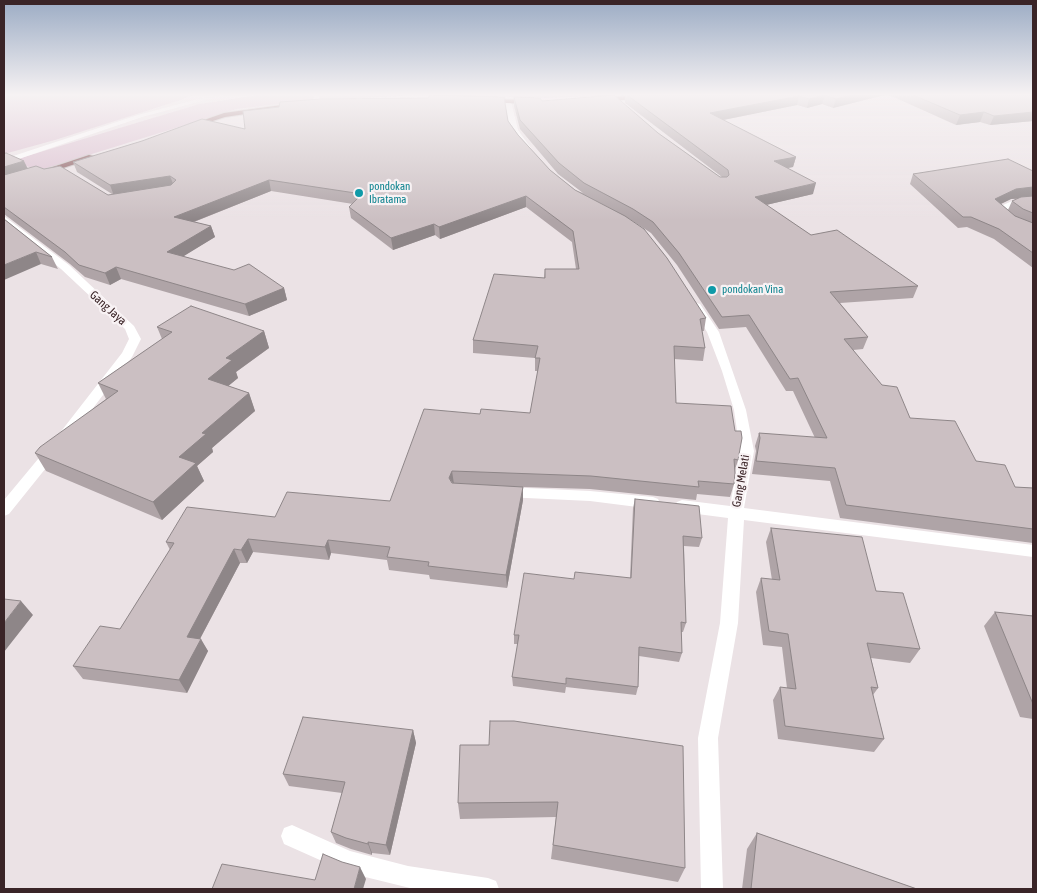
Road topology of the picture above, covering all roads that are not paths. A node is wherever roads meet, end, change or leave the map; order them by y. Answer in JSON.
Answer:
{"nodes":[{"id":1,"x":79,"y":137,"type":"edge"},
{"id":2,"x":518,"y":137,"type":"edge"},
{"id":3,"x":97,"y":156,"type":"edge"},
{"id":4,"x":4,"y":162,"type":"edge"},
{"id":5,"x":541,"y":164,"type":"edge"},
{"id":6,"x":41,"y":173,"type":"edge"},
{"id":7,"x":1033,"y":201,"type":"edge"},
{"id":8,"x":4,"y":219,"type":"edge"},
{"id":9,"x":1033,"y":231,"type":"edge"},
{"id":10,"x":690,"y":297,"type":"edge"},
{"id":11,"x":487,"y":491,"type":"edge"},
{"id":12,"x":4,"y":510,"type":"edge"},
{"id":13,"x":736,"y":512,"type":"junction"},
{"id":14,"x":1033,"y":551,"type":"edge"},
{"id":15,"x":292,"y":836,"type":"dead end"},
{"id":16,"x":488,"y":889,"type":"edge"},
{"id":17,"x":712,"y":889,"type":"edge"}],
"edges":[{"from":1,"to":4,"type":"street"},
{"from":2,"to":5,"type":"street"},
{"from":3,"to":6,"type":"highway"},
{"from":7,"to":9,"type":"street"},
{"from":8,"to":12,"type":"street","name":"Gang Jaya"},
{"from":10,"to":13,"type":"street","name":"Gang Melati"},
{"from":11,"to":13,"type":"street"},
{"from":13,"to":14,"type":"street"},
{"from":13,"to":17,"type":"street","name":"Gang Melati"},
{"from":15,"to":16,"type":"street"}]}
